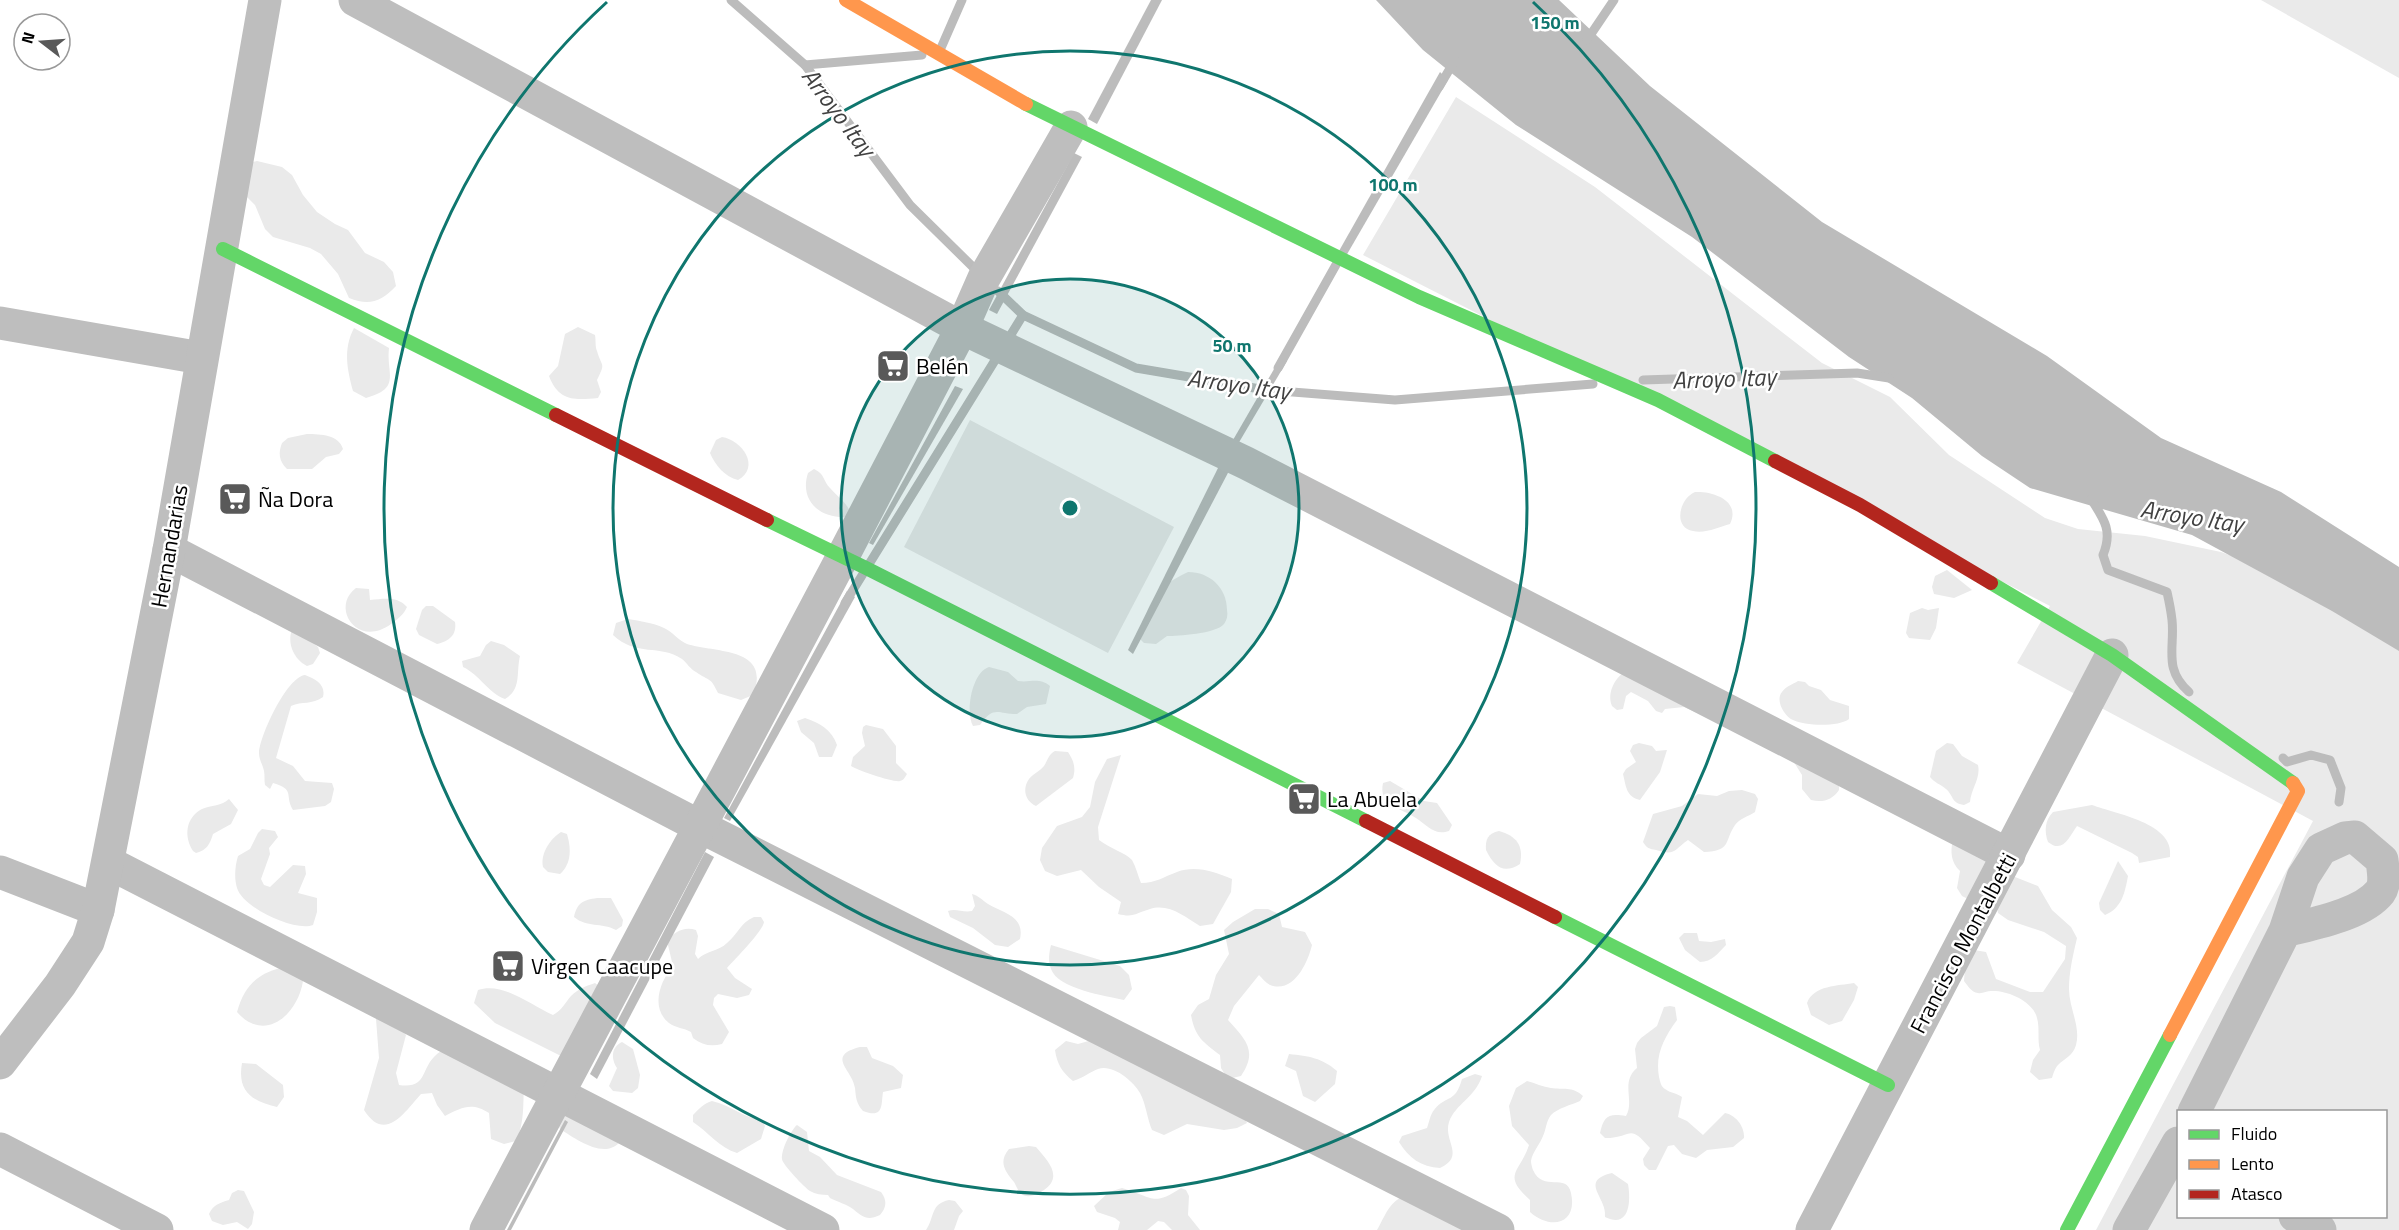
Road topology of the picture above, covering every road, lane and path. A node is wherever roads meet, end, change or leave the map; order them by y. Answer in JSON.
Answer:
{"nodes":[{"id":1,"x":265,"y":0,"type":"edge"},
{"id":2,"x":355,"y":0,"type":"edge"},
{"id":3,"x":846,"y":0,"type":"edge"},
{"id":4,"x":1071,"y":127,"type":"junction"},
{"id":5,"x":223,"y":249,"type":"junction"},
{"id":6,"x":0,"y":323,"type":"edge"},
{"id":7,"x":962,"y":328,"type":"junction"},
{"id":8,"x":201,"y":358,"type":"junction"},
{"id":9,"x":169,"y":550,"type":"junction"},
{"id":10,"x":842,"y":558,"type":"junction"},
{"id":11,"x":2112,"y":655,"type":"junction"},
{"id":12,"x":701,"y":827,"type":"junction"},
{"id":13,"x":2009,"y":855,"type":"junction"},
{"id":14,"x":109,"y":863,"type":"junction"},
{"id":15,"x":0,"y":872,"type":"edge"},
{"id":16,"x":98,"y":910,"type":"junction"},
{"id":17,"x":2285,"y":931,"type":"dead end"},
{"id":18,"x":1,"y":1059,"type":"edge"},
{"id":19,"x":1888,"y":1085,"type":"junction"},
{"id":20,"x":557,"y":1095,"type":"junction"},
{"id":21,"x":2195,"y":1110,"type":"edge"},
{"id":22,"x":0,"y":1149,"type":"edge"},
{"id":23,"x":2177,"y":1149,"type":"edge"},
{"id":24,"x":2299,"y":1218,"type":"edge"},
{"id":25,"x":157,"y":1230,"type":"edge"},
{"id":26,"x":486,"y":1230,"type":"edge"},
{"id":27,"x":823,"y":1230,"type":"edge"},
{"id":28,"x":1497,"y":1230,"type":"edge"},
{"id":29,"x":1812,"y":1230,"type":"edge"},
{"id":30,"x":2067,"y":1230,"type":"edge"},
{"id":31,"x":2129,"y":1230,"type":"edge"},
{"id":32,"x":2320,"y":1230,"type":"edge"}],
"edges":[{"from":1,"to":5,"type":"street","name":"Hernandarias"},
{"from":2,"to":7,"type":"street"},
{"from":3,"to":4,"type":"street"},
{"from":4,"to":7,"type":"street"},
{"from":4,"to":11,"type":"street"},
{"from":5,"to":8,"type":"street","name":"Hernandarias"},
{"from":5,"to":10,"type":"street"},
{"from":6,"to":8,"type":"street"},
{"from":7,"to":10,"type":"street"},
{"from":7,"to":13,"type":"street"},
{"from":8,"to":9,"type":"street","name":"Hernandarias"},
{"from":9,"to":12,"type":"street"},
{"from":9,"to":14,"type":"street","name":"Hernandarias"},
{"from":10,"to":12,"type":"street"},
{"from":10,"to":19,"type":"street"},
{"from":11,"to":13,"type":"street","name":"Francisco Montalbetti"},
{"from":11,"to":30,"type":"street"},
{"from":12,"to":20,"type":"street"},
{"from":12,"to":28,"type":"street"},
{"from":13,"to":19,"type":"street","name":"Francisco Montalbetti"},
{"from":14,"to":16,"type":"street","name":"Hernandarias"},
{"from":14,"to":20,"type":"street"},
{"from":15,"to":16,"type":"street"},
{"from":16,"to":18,"type":"street","name":"Hernandarias"},
{"from":17,"to":21,"type":"street"},
{"from":19,"to":29,"type":"street","name":"Francisco Montalbetti"},
{"from":20,"to":26,"type":"street"},
{"from":20,"to":27,"type":"street"},
{"from":22,"to":25,"type":"street"},
{"from":23,"to":31,"type":"street"},
{"from":24,"to":32,"type":"street"}]}
